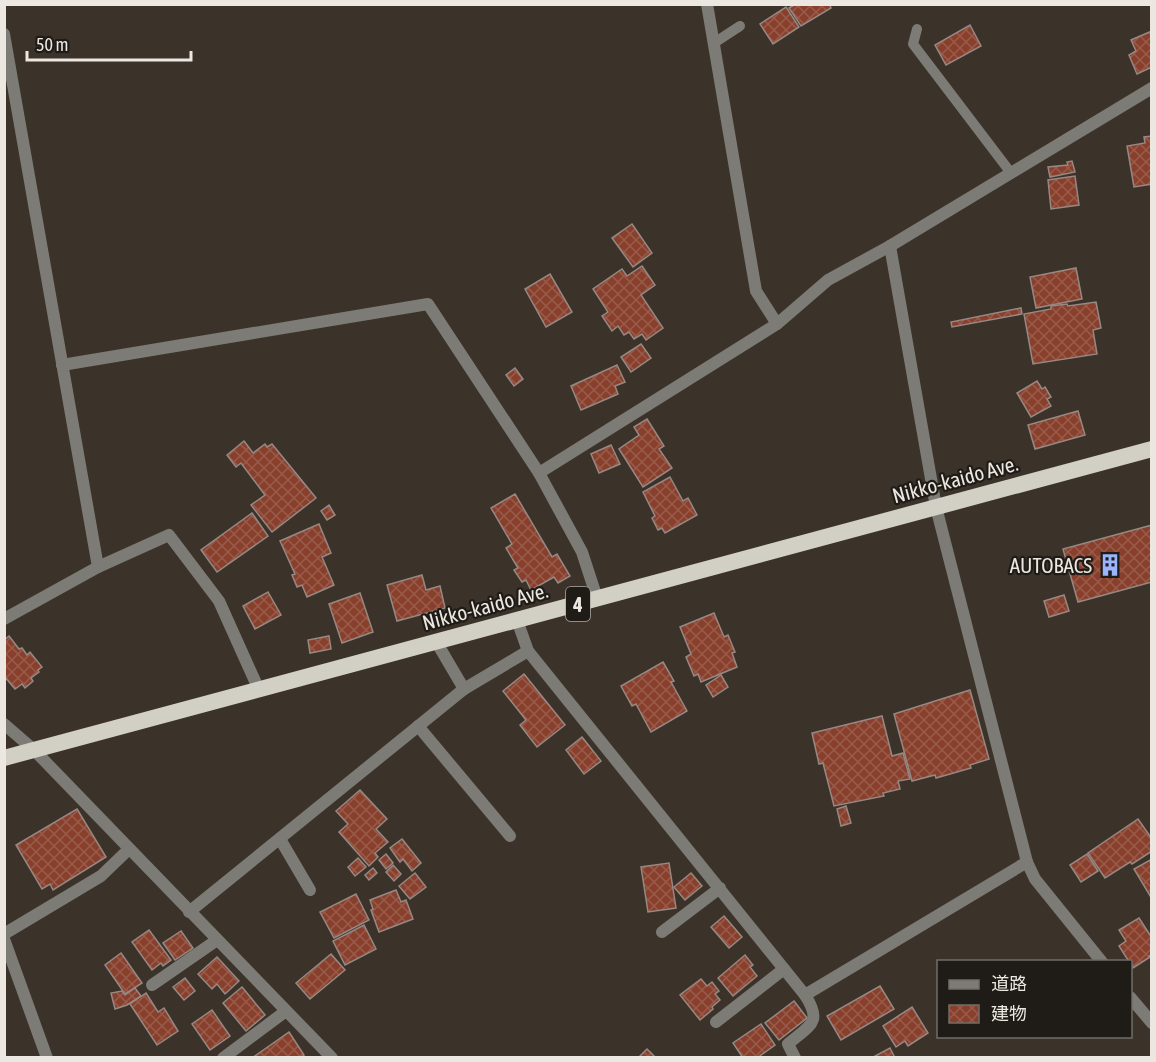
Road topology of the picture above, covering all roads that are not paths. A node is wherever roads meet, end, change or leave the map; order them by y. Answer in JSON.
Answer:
{"nodes":[{"id":1,"x":707,"y":4,"type":"edge"},
{"id":2,"x":740,"y":26,"type":"dead end"},
{"id":3,"x":917,"y":30,"type":"dead end"},
{"id":4,"x":4,"y":34,"type":"edge"},
{"id":5,"x":714,"y":43,"type":"junction"},
{"id":6,"x":1152,"y":88,"type":"edge"},
{"id":7,"x":1011,"y":173,"type":"junction"},
{"id":8,"x":890,"y":246,"type":"junction"},
{"id":9,"x":777,"y":324,"type":"junction"},
{"id":10,"x":62,"y":365,"type":"junction"},
{"id":11,"x":1152,"y":449,"type":"edge"},
{"id":12,"x":539,"y":473,"type":"junction"},
{"id":13,"x":936,"y":507,"type":"junction"},
{"id":14,"x":98,"y":567,"type":"junction"},
{"id":15,"x":597,"y":598,"type":"junction"},
{"id":16,"x":4,"y":619,"type":"edge"},
{"id":17,"x":517,"y":620,"type":"junction"},
{"id":18,"x":437,"y":643,"type":"junction"},
{"id":19,"x":528,"y":651,"type":"junction"},
{"id":20,"x":464,"y":689,"type":"junction"},
{"id":21,"x":259,"y":690,"type":"junction"},
{"id":22,"x":4,"y":724,"type":"edge"},
{"id":23,"x":418,"y":726,"type":"junction"},
{"id":24,"x":34,"y":750,"type":"junction"},
{"id":25,"x":4,"y":758,"type":"edge"},
{"id":26,"x":510,"y":836,"type":"dead end"},
{"id":27,"x":280,"y":839,"type":"junction"},
{"id":28,"x":129,"y":849,"type":"junction"},
{"id":29,"x":1028,"y":862,"type":"junction"},
{"id":30,"x":720,"y":888,"type":"junction"},
{"id":31,"x":309,"y":890,"type":"dead end"},
{"id":32,"x":189,"y":912,"type":"junction"},
{"id":33,"x":662,"y":932,"type":"dead end"},
{"id":34,"x":4,"y":934,"type":"edge"},
{"id":35,"x":4,"y":939,"type":"edge"},
{"id":36,"x":217,"y":940,"type":"junction"},
{"id":37,"x":1100,"y":960,"type":"edge"},
{"id":38,"x":784,"y":969,"type":"junction"},
{"id":39,"x":152,"y":986,"type":"dead end"},
{"id":40,"x":805,"y":995,"type":"junction"},
{"id":41,"x":1132,"y":998,"type":"edge"},
{"id":42,"x":286,"y":1011,"type":"junction"},
{"id":43,"x":716,"y":1022,"type":"dead end"},
{"id":44,"x":1152,"y":1023,"type":"edge"},
{"id":45,"x":47,"y":1058,"type":"edge"},
{"id":46,"x":223,"y":1058,"type":"edge"},
{"id":47,"x":332,"y":1058,"type":"edge"},
{"id":48,"x":795,"y":1058,"type":"edge"}],
"edges":[{"from":1,"to":5,"type":"street"},
{"from":2,"to":5,"type":"lane"},
{"from":3,"to":7,"type":"lane"},
{"from":4,"to":10,"type":"street"},
{"from":5,"to":9,"type":"street"},
{"from":6,"to":7,"type":"street"},
{"from":7,"to":8,"type":"street"},
{"from":8,"to":9,"type":"street"},
{"from":8,"to":13,"type":"street"},
{"from":9,"to":12,"type":"street"},
{"from":10,"to":12,"type":"street"},
{"from":10,"to":14,"type":"street"},
{"from":11,"to":13,"type":"highway","name":"Nikko-kaido Ave.","number":"4"},
{"from":12,"to":15,"type":"street"},
{"from":13,"to":15,"type":"highway","name":"Nikko-kaido Ave.","number":"4"},
{"from":13,"to":29,"type":"street"},
{"from":14,"to":16,"type":"street"},
{"from":14,"to":21,"type":"street"},
{"from":15,"to":17,"type":"highway","name":"Nikko-kaido Ave.","number":"4"},
{"from":17,"to":18,"type":"highway","name":"Nikko-kaido Ave.","number":"4"},
{"from":17,"to":19,"type":"street"},
{"from":18,"to":20,"type":"street"},
{"from":18,"to":21,"type":"highway","name":"Nikko-kaido Ave.","number":"4"},
{"from":19,"to":20,"type":"street"},
{"from":19,"to":30,"type":"street"},
{"from":20,"to":23,"type":"street"},
{"from":21,"to":24,"type":"highway","name":"Nikko-kaido Ave.","number":"4"},
{"from":22,"to":24,"type":"street"},
{"from":23,"to":26,"type":"street"},
{"from":23,"to":27,"type":"street"},
{"from":24,"to":25,"type":"highway","name":"Nikko-kaido Ave.","number":"4"},
{"from":24,"to":28,"type":"street"},
{"from":27,"to":31,"type":"street"},
{"from":27,"to":32,"type":"street"},
{"from":28,"to":32,"type":"street"},
{"from":28,"to":34,"type":"street"},
{"from":29,"to":37,"type":"street"},
{"from":29,"to":40,"type":"street"},
{"from":30,"to":33,"type":"street"},
{"from":30,"to":38,"type":"street"},
{"from":32,"to":36,"type":"street"},
{"from":35,"to":45,"type":"street"},
{"from":36,"to":39,"type":"street"},
{"from":36,"to":42,"type":"street"},
{"from":38,"to":40,"type":"street"},
{"from":38,"to":43,"type":"street"},
{"from":40,"to":48,"type":"street"},
{"from":41,"to":44,"type":"street"},
{"from":42,"to":46,"type":"street"},
{"from":42,"to":47,"type":"street"}]}
